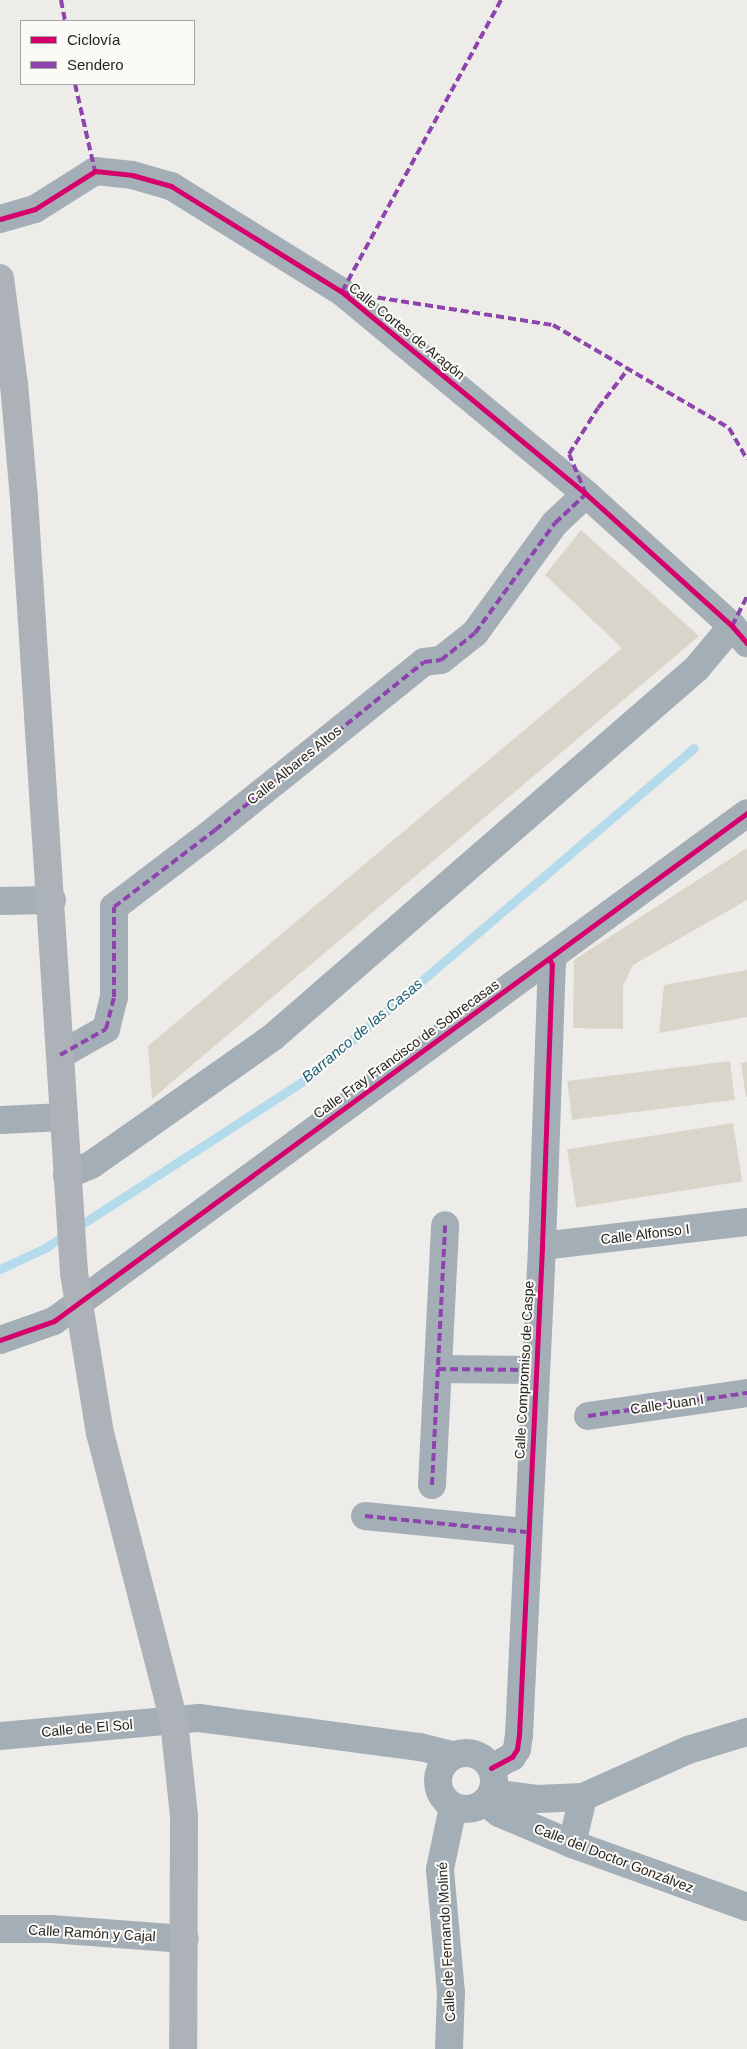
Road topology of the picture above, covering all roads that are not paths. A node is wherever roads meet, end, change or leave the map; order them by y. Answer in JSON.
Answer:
{"nodes":[{"id":1,"x":0,"y":219,"type":"edge"},
{"id":2,"x":0,"y":278,"type":"edge"},
{"id":3,"x":586,"y":494,"type":"junction"},
{"id":4,"x":740,"y":635,"type":"edge"},
{"id":5,"x":747,"y":813,"type":"edge"},
{"id":6,"x":52,"y":900,"type":"junction"},
{"id":7,"x":0,"y":901,"type":"edge"},
{"id":8,"x":549,"y":959,"type":"junction"},
{"id":9,"x":60,"y":1054,"type":"junction"},
{"id":10,"x":64,"y":1117,"type":"junction"},
{"id":11,"x":0,"y":1120,"type":"edge"},
{"id":12,"x":68,"y":1188,"type":"junction"},
{"id":13,"x":747,"y":1222,"type":"edge"},
{"id":14,"x":445,"y":1225,"type":"dead end"},
{"id":15,"x":542,"y":1246,"type":"junction"},
{"id":16,"x":78,"y":1303,"type":"junction"},
{"id":17,"x":0,"y":1340,"type":"edge"},
{"id":18,"x":438,"y":1369,"type":"junction"},
{"id":19,"x":534,"y":1370,"type":"junction"},
{"id":20,"x":747,"y":1394,"type":"edge"},
{"id":21,"x":588,"y":1416,"type":"dead end"},
{"id":22,"x":432,"y":1485,"type":"dead end"},
{"id":23,"x":365,"y":1516,"type":"dead end"},
{"id":24,"x":526,"y":1532,"type":"junction"},
{"id":25,"x":174,"y":1721,"type":"junction"},
{"id":26,"x":747,"y":1732,"type":"edge"},
{"id":27,"x":0,"y":1736,"type":"edge"},
{"id":28,"x":453,"y":1755,"type":"junction"},
{"id":29,"x":489,"y":1787,"type":"junction"},
{"id":30,"x":583,"y":1797,"type":"junction"},
{"id":31,"x":453,"y":1806,"type":"junction"},
{"id":32,"x":572,"y":1844,"type":"junction"},
{"id":33,"x":747,"y":1907,"type":"edge"},
{"id":34,"x":0,"y":1929,"type":"edge"},
{"id":35,"x":185,"y":1938,"type":"junction"},
{"id":36,"x":183,"y":2049,"type":"edge"},
{"id":37,"x":449,"y":2049,"type":"edge"}],
"edges":[{"from":1,"to":3,"type":"street","name":"Calle Cortes de Aragón"},
{"from":2,"to":6,"type":"highway"},
{"from":3,"to":4,"type":"street","name":"Calle Cortes de Aragón"},
{"from":3,"to":9,"type":"street","name":"Calle Albares Altos"},
{"from":4,"to":12,"type":"street"},
{"from":5,"to":8,"type":"street","name":"Calle Fray Francisco de Sobrecasas"},
{"from":6,"to":7,"type":"street"},
{"from":6,"to":9,"type":"highway"},
{"from":8,"to":15,"type":"street","name":"Calle Compromiso de Caspe"},
{"from":8,"to":16,"type":"street","name":"Calle Fray Francisco de Sobrecasas"},
{"from":9,"to":10,"type":"highway"},
{"from":10,"to":11,"type":"street"},
{"from":10,"to":12,"type":"highway"},
{"from":12,"to":16,"type":"highway"},
{"from":13,"to":15,"type":"street","name":"Calle Alfonso I"},
{"from":14,"to":18,"type":"street"},
{"from":15,"to":19,"type":"street","name":"Calle Compromiso de Caspe"},
{"from":16,"to":17,"type":"street","name":"Calle Fray Francisco de Sobrecasas"},
{"from":16,"to":25,"type":"highway"},
{"from":18,"to":19,"type":"street"},
{"from":18,"to":22,"type":"street"},
{"from":19,"to":24,"type":"street","name":"Calle Compromiso de Caspe"},
{"from":20,"to":21,"type":"street","name":"Calle Juan I"},
{"from":23,"to":24,"type":"street"},
{"from":24,"to":29,"type":"street","name":"Calle Compromiso de Caspe"},
{"from":25,"to":27,"type":"street","name":"Calle de El Sol"},
{"from":25,"to":28,"type":"street"},
{"from":25,"to":35,"type":"highway"},
{"from":26,"to":30,"type":"street"},
{"from":28,"to":29,"type":"street"},
{"from":28,"to":31,"type":"street"},
{"from":29,"to":30,"type":"street"},
{"from":29,"to":31,"type":"street"},
{"from":29,"to":32,"type":"street","name":"Calle del Doctor Gonzálvez"},
{"from":30,"to":32,"type":"street"},
{"from":31,"to":37,"type":"street","name":"Calle de Fernando Moliné"},
{"from":32,"to":33,"type":"street","name":"Calle del Doctor Gonzálvez"},
{"from":34,"to":35,"type":"street","name":"Calle Ramón y Cajal"},
{"from":35,"to":36,"type":"highway"}]}
